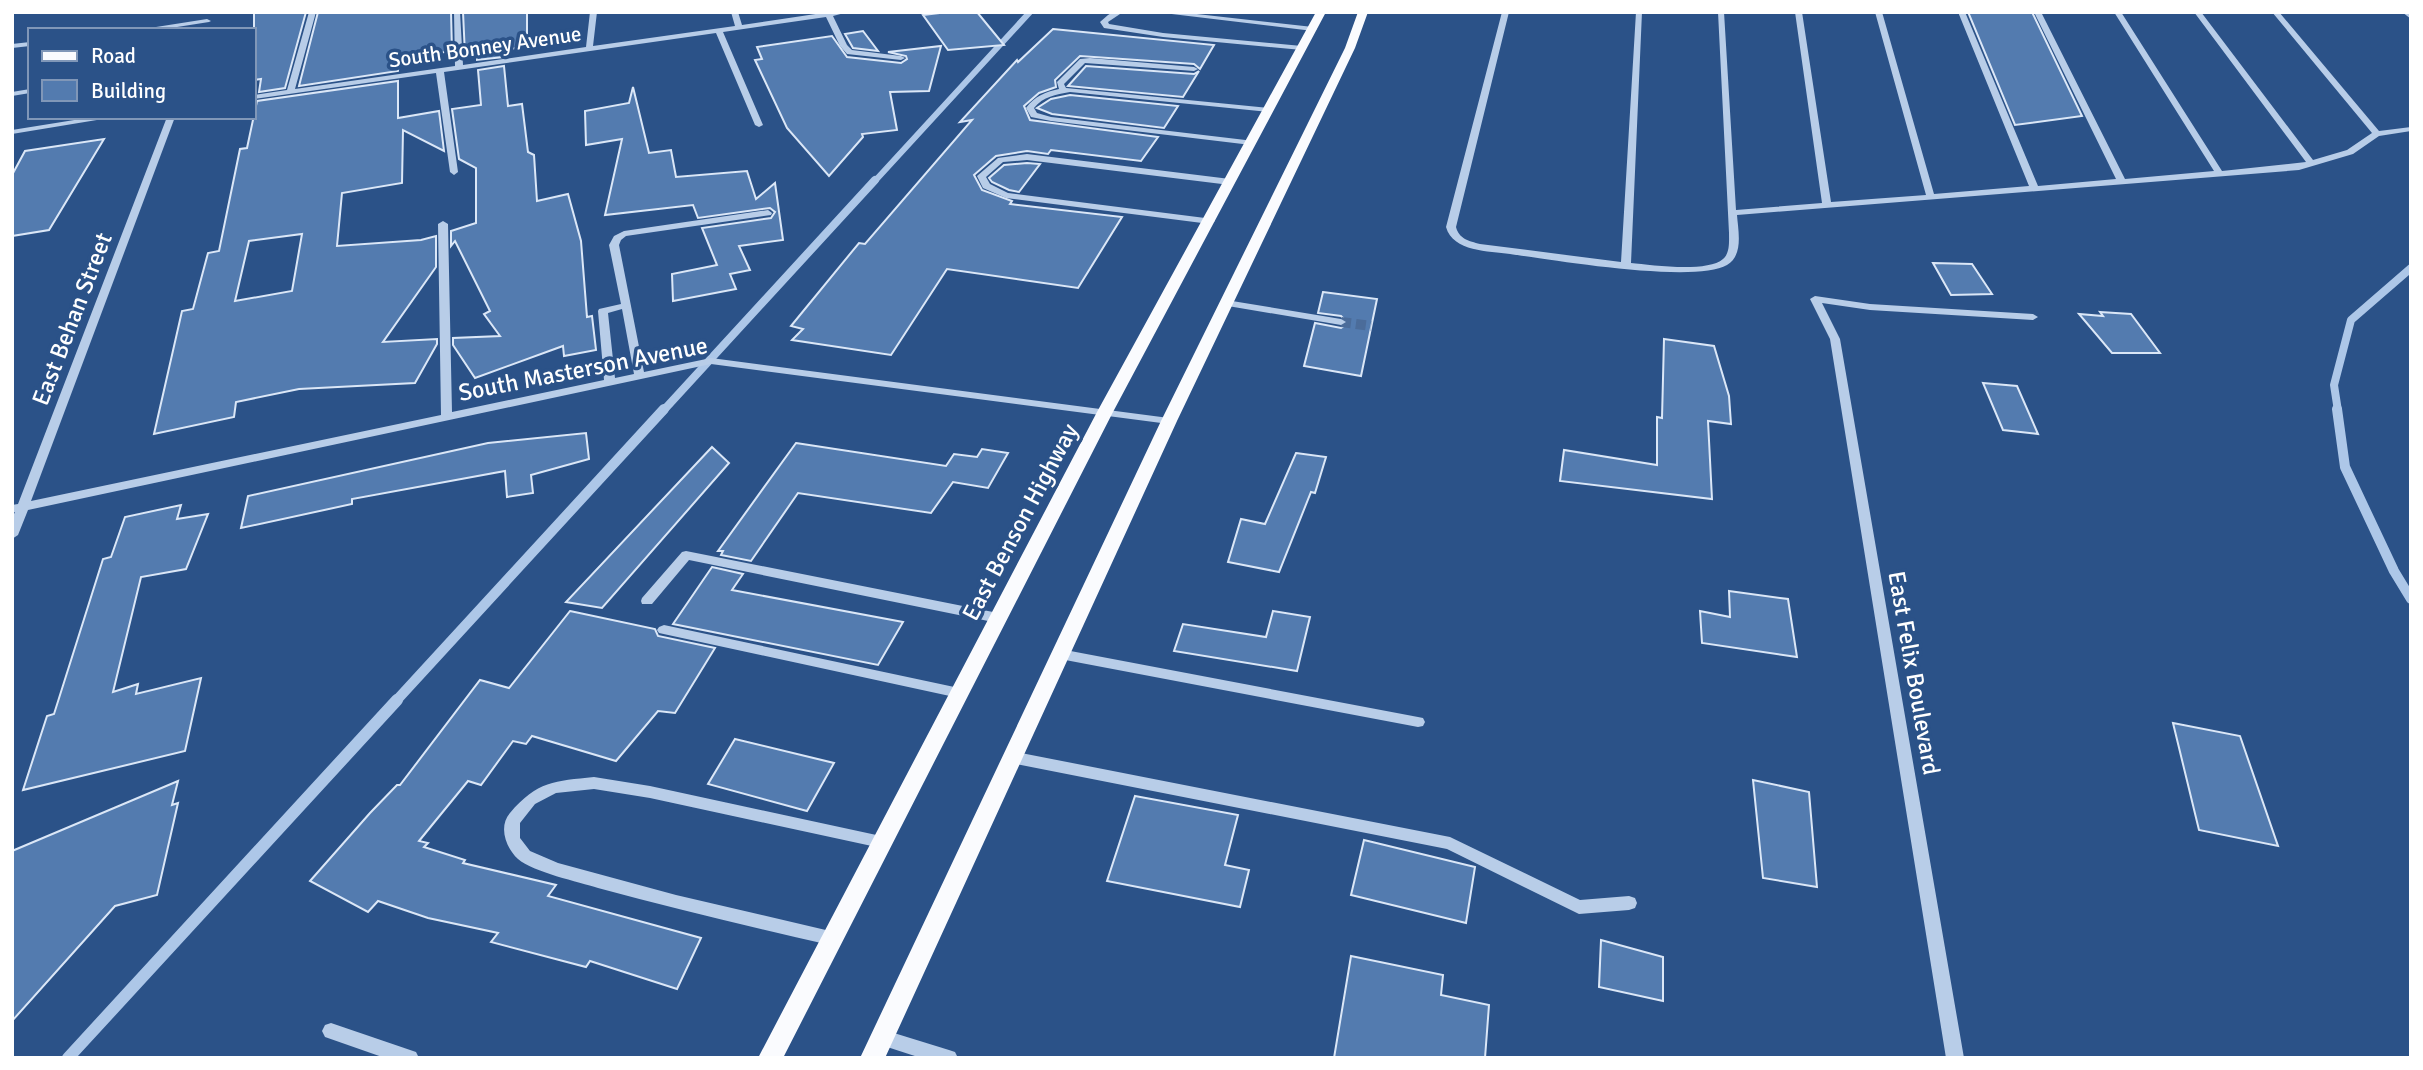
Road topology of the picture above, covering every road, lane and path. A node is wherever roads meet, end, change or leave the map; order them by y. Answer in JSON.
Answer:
{"nodes":[{"id":1,"x":210,"y":12,"type":"edge"},
{"id":2,"x":313,"y":12,"type":"edge"},
{"id":3,"x":457,"y":12,"type":"edge"},
{"id":4,"x":594,"y":12,"type":"edge"},
{"id":5,"x":734,"y":12,"type":"edge"},
{"id":6,"x":845,"y":12,"type":"edge"},
{"id":7,"x":1120,"y":12,"type":"edge"},
{"id":8,"x":1158,"y":12,"type":"edge"},
{"id":9,"x":1321,"y":12,"type":"edge"},
{"id":10,"x":1363,"y":12,"type":"edge"},
{"id":11,"x":1506,"y":12,"type":"edge"},
{"id":12,"x":1639,"y":12,"type":"edge"},
{"id":13,"x":1721,"y":12,"type":"edge"},
{"id":14,"x":1798,"y":12,"type":"edge"},
{"id":15,"x":1878,"y":12,"type":"edge"},
{"id":16,"x":1961,"y":12,"type":"edge"},
{"id":17,"x":2038,"y":12,"type":"edge"},
{"id":18,"x":2117,"y":12,"type":"edge"},
{"id":19,"x":2197,"y":12,"type":"edge"},
{"id":20,"x":2275,"y":12,"type":"edge"},
{"id":21,"x":2405,"y":12,"type":"edge"},
{"id":22,"x":829,"y":15,"type":"junction"},
{"id":23,"x":2411,"y":17,"type":"edge"},
{"id":24,"x":207,"y":21,"type":"junction"},
{"id":25,"x":154,"y":28,"type":"edge"},
{"id":26,"x":205,"y":28,"type":"edge"},
{"id":27,"x":739,"y":28,"type":"junction"},
{"id":28,"x":1313,"y":29,"type":"junction"},
{"id":29,"x":719,"y":31,"type":"junction"},
{"id":30,"x":1303,"y":48,"type":"junction"},
{"id":31,"x":589,"y":50,"type":"junction"},
{"id":32,"x":901,"y":58,"type":"dead end"},
{"id":33,"x":459,"y":68,"type":"junction"},
{"id":34,"x":1194,"y":69,"type":"dead end"},
{"id":35,"x":440,"y":71,"type":"junction"},
{"id":36,"x":1064,"y":91,"type":"junction"},
{"id":37,"x":290,"y":92,"type":"junction"},
{"id":38,"x":256,"y":97,"type":"edge"},
{"id":39,"x":1269,"y":110,"type":"junction"},
{"id":40,"x":98,"y":119,"type":"edge"},
{"id":41,"x":170,"y":119,"type":"edge"},
{"id":42,"x":759,"y":125,"type":"dead end"},
{"id":43,"x":2411,"y":129,"type":"edge"},
{"id":44,"x":12,"y":132,"type":"edge"},
{"id":45,"x":2377,"y":134,"type":"junction"},
{"id":46,"x":1251,"y":143,"type":"junction"},
{"id":47,"x":2312,"y":164,"type":"junction"},
{"id":48,"x":454,"y":172,"type":"dead end"},
{"id":49,"x":2220,"y":174,"type":"junction"},
{"id":50,"x":1230,"y":182,"type":"junction"},
{"id":51,"x":2122,"y":182,"type":"junction"},
{"id":52,"x":2035,"y":189,"type":"junction"},
{"id":53,"x":1931,"y":198,"type":"junction"},
{"id":54,"x":1827,"y":206,"type":"junction"},
{"id":55,"x":768,"y":213,"type":"dead end"},
{"id":56,"x":1732,"y":213,"type":"junction"},
{"id":57,"x":1209,"y":220,"type":"junction"},
{"id":58,"x":443,"y":225,"type":"dead end"},
{"id":59,"x":1626,"y":264,"type":"junction"},
{"id":60,"x":1226,"y":303,"type":"junction"},
{"id":61,"x":627,"y":305,"type":"junction"},
{"id":62,"x":2033,"y":317,"type":"dead end"},
{"id":63,"x":1341,"y":322,"type":"tunnel mouth"},
{"id":64,"x":640,"y":377,"type":"junction"},
{"id":65,"x":610,"y":383,"type":"junction"},
{"id":66,"x":1105,"y":412,"type":"junction"},
{"id":67,"x":447,"y":417,"type":"junction"},
{"id":68,"x":1169,"y":421,"type":"junction"},
{"id":69,"x":18,"y":508,"type":"edge"},
{"id":70,"x":12,"y":535,"type":"edge"},
{"id":71,"x":647,"y":601,"type":"dead end"},
{"id":72,"x":998,"y":618,"type":"junction"},
{"id":73,"x":664,"y":630,"type":"dead end"},
{"id":74,"x":1059,"y":654,"type":"junction"},
{"id":75,"x":959,"y":693,"type":"junction"},
{"id":76,"x":1418,"y":722,"type":"dead end"},
{"id":77,"x":1011,"y":757,"type":"junction"},
{"id":78,"x":881,"y":842,"type":"junction"},
{"id":79,"x":1629,"y":903,"type":"dead end"},
{"id":80,"x":830,"y":939,"type":"junction"},
{"id":81,"x":331,"y":1031,"type":"dead end"},
{"id":82,"x":881,"y":1037,"type":"junction"},
{"id":83,"x":410,"y":1058,"type":"edge"},
{"id":84,"x":770,"y":1058,"type":"edge"},
{"id":85,"x":872,"y":1058,"type":"edge"},
{"id":86,"x":949,"y":1058,"type":"edge"},
{"id":87,"x":1955,"y":1058,"type":"edge"}],
"edges":[{"from":1,"to":24,"type":"street"},
{"from":2,"to":37,"type":"street"},
{"from":3,"to":33,"type":"lane"},
{"from":4,"to":31,"type":"street"},
{"from":5,"to":27,"type":"street"},
{"from":6,"to":22,"type":"street","name":"South Bonney Avenue"},
{"from":7,"to":30,"type":"street"},
{"from":8,"to":28,"type":"street"},
{"from":9,"to":28,"type":"main road","name":"East Benson Highway"},
{"from":10,"to":60,"type":"main road"},
{"from":11,"to":59,"type":"lane"},
{"from":12,"to":59,"type":"street"},
{"from":13,"to":56,"type":"street"},
{"from":14,"to":54,"type":"street"},
{"from":15,"to":53,"type":"street"},
{"from":16,"to":52,"type":"street"},
{"from":17,"to":51,"type":"street"},
{"from":18,"to":49,"type":"street"},
{"from":19,"to":47,"type":"street"},
{"from":20,"to":45,"type":"lane"},
{"from":21,"to":23,"type":"street"},
{"from":22,"to":27,"type":"street","name":"South Bonney Avenue"},
{"from":22,"to":32,"type":"street"},
{"from":24,"to":25,"type":"lane"},
{"from":24,"to":26,"type":"street"},
{"from":27,"to":29,"type":"street","name":"South Bonney Avenue"},
{"from":28,"to":30,"type":"main road","name":"East Benson Highway"},
{"from":29,"to":31,"type":"street","name":"South Bonney Avenue"},
{"from":29,"to":42,"type":"street"},
{"from":30,"to":39,"type":"main road","name":"East Benson Highway"},
{"from":31,"to":33,"type":"street","name":"South Bonney Avenue"},
{"from":33,"to":35,"type":"street","name":"South Bonney Avenue"},
{"from":34,"to":36,"type":"street"},
{"from":35,"to":37,"type":"street","name":"South Bonney Avenue"},
{"from":35,"to":48,"type":"street"},
{"from":36,"to":39,"type":"street"},
{"from":36,"to":46,"type":"street"},
{"from":37,"to":38,"type":"street","name":"South Bonney Avenue"},
{"from":39,"to":46,"type":"main road","name":"East Benson Highway"},
{"from":40,"to":44,"type":"street"},
{"from":41,"to":69,"type":"street","name":"East Behan Street"},
{"from":43,"to":45,"type":"street"},
{"from":45,"to":47,"type":"lane"},
{"from":46,"to":50,"type":"main road","name":"East Benson Highway"},
{"from":47,"to":49,"type":"lane"},
{"from":49,"to":51,"type":"lane"},
{"from":50,"to":57,"type":"main road","name":"East Benson Highway"},
{"from":50,"to":57,"type":"street"},
{"from":51,"to":52,"type":"lane"},
{"from":52,"to":53,"type":"lane"},
{"from":53,"to":54,"type":"lane"},
{"from":54,"to":56,"type":"lane"},
{"from":55,"to":61,"type":"street"},
{"from":56,"to":59,"type":"lane"},
{"from":57,"to":66,"type":"main road","name":"East Benson Highway"},
{"from":58,"to":67,"type":"street"},
{"from":60,"to":63,"type":"street"},
{"from":60,"to":68,"type":"main road"},
{"from":61,"to":64,"type":"street"},
{"from":61,"to":65,"type":"street"},
{"from":62,"to":87,"type":"street","name":"East Felix Boulevard"},
{"from":64,"to":65,"type":"street","name":"South Masterson Avenue"},
{"from":64,"to":66,"type":"street","name":"South Masterson Avenue"},
{"from":65,"to":67,"type":"street","name":"South Masterson Avenue"},
{"from":66,"to":68,"type":"street","name":"South Masterson Avenue"},
{"from":66,"to":72,"type":"main road","name":"East Benson Highway"},
{"from":67,"to":69,"type":"street","name":"South Masterson Avenue"},
{"from":68,"to":74,"type":"main road"},
{"from":69,"to":70,"type":"street","name":"East Behan Street"},
{"from":71,"to":72,"type":"street"},
{"from":72,"to":75,"type":"main road","name":"East Benson Highway"},
{"from":73,"to":75,"type":"street"},
{"from":74,"to":76,"type":"street"},
{"from":74,"to":77,"type":"main road"},
{"from":75,"to":78,"type":"main road","name":"East Benson Highway"},
{"from":77,"to":79,"type":"street"},
{"from":77,"to":82,"type":"main road"},
{"from":78,"to":80,"type":"main road","name":"East Benson Highway"},
{"from":78,"to":80,"type":"street"},
{"from":80,"to":84,"type":"main road","name":"East Benson Highway"},
{"from":81,"to":83,"type":"street"},
{"from":82,"to":85,"type":"main road"},
{"from":82,"to":86,"type":"street"}]}
